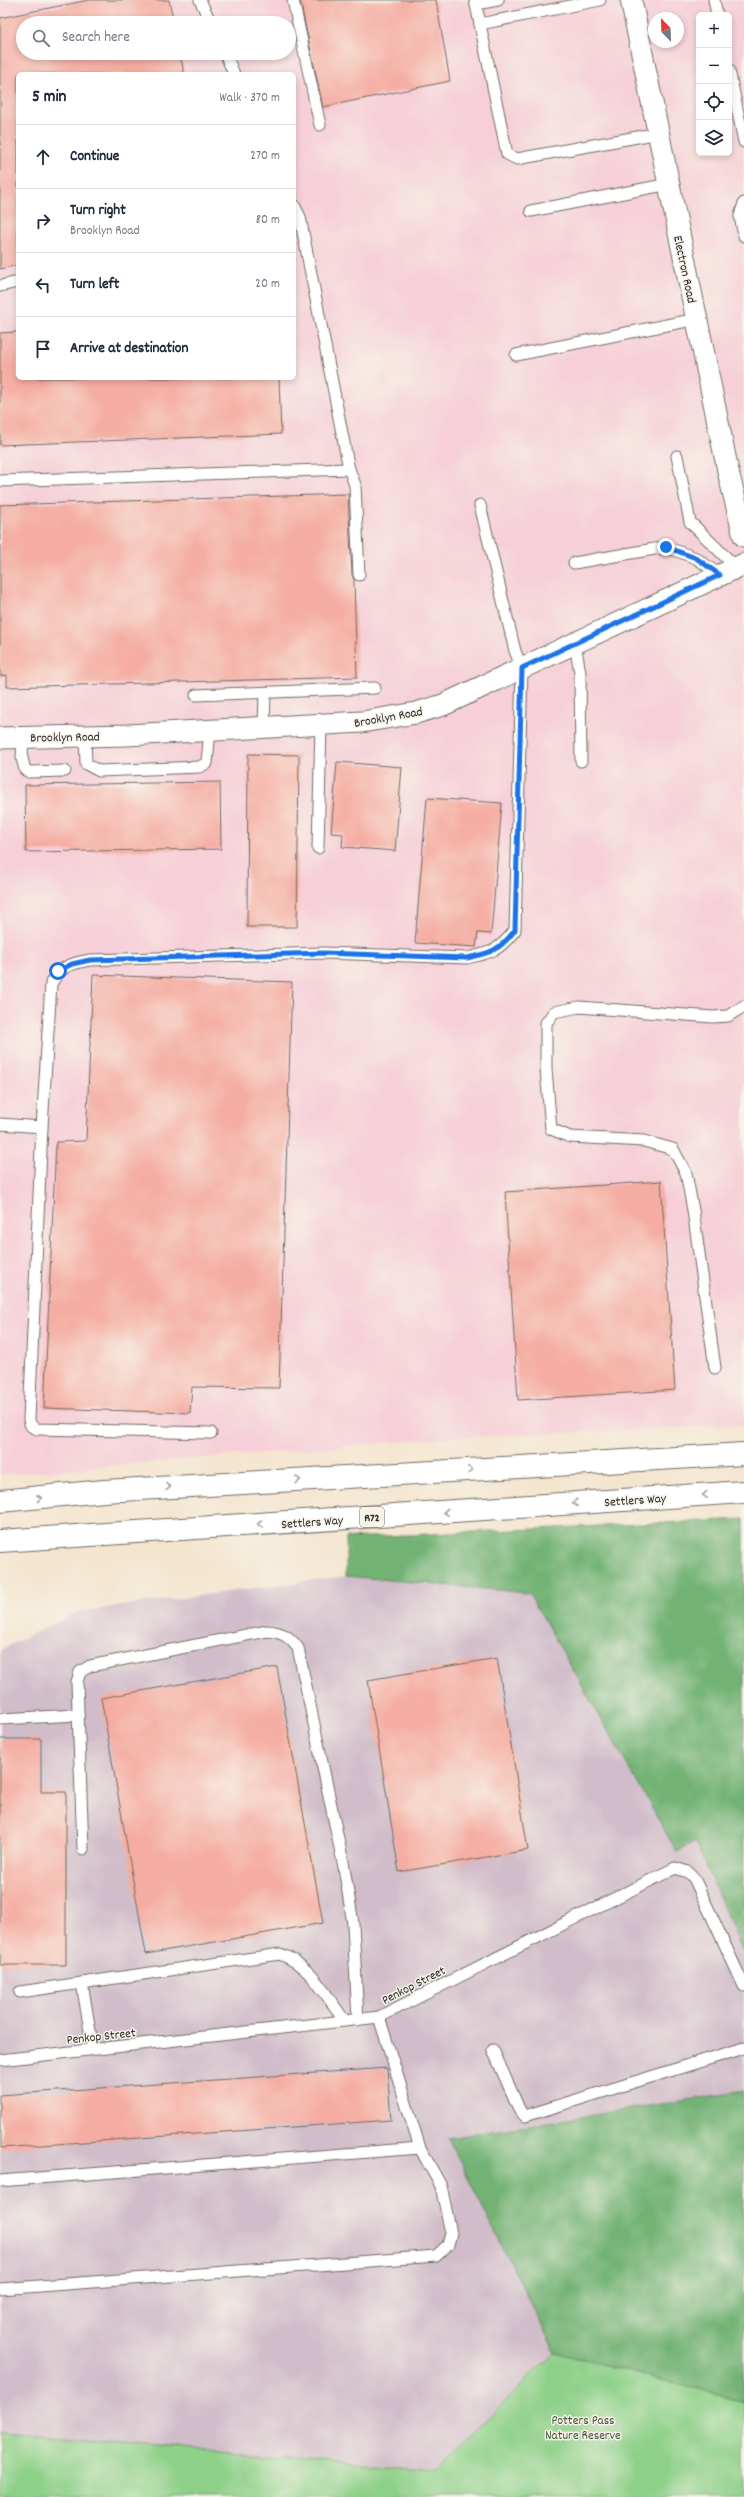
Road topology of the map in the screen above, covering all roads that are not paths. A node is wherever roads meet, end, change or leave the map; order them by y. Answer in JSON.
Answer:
{"nodes":[{"id":1,"x":200,"y":0,"type":"edge"},
{"id":2,"x":293,"y":0,"type":"edge"},
{"id":3,"x":498,"y":0,"type":"edge"},
{"id":4,"x":600,"y":0,"type":"edge"},
{"id":5,"x":631,"y":0,"type":"edge"},
{"id":6,"x":714,"y":0,"type":"edge"},
{"id":7,"x":476,"y":2,"type":"edge"},
{"id":8,"x":717,"y":12,"type":"edge"},
{"id":9,"x":208,"y":16,"type":"edge"},
{"id":10,"x":480,"y":24,"type":"junction"},
{"id":11,"x":228,"y":60,"type":"edge"},
{"id":12,"x":233,"y":72,"type":"edge"},
{"id":13,"x":732,"y":84,"type":"edge"},
{"id":14,"x":320,"y":125,"type":"dead end"},
{"id":15,"x":658,"y":133,"type":"junction"},
{"id":16,"x":744,"y":142,"type":"edge"},
{"id":17,"x":669,"y":184,"type":"junction"},
{"id":18,"x":744,"y":203,"type":"edge"},
{"id":19,"x":531,"y":211,"type":"dead end"},
{"id":20,"x":297,"y":218,"type":"edge"},
{"id":21,"x":744,"y":236,"type":"edge"},
{"id":22,"x":16,"y":282,"type":"edge"},
{"id":23,"x":0,"y":286,"type":"edge"},
{"id":24,"x":697,"y":319,"type":"junction"},
{"id":25,"x":516,"y":355,"type":"dead end"},
{"id":26,"x":676,"y":456,"type":"dead end"},
{"id":27,"x":349,"y":469,"type":"junction"},
{"id":28,"x":0,"y":481,"type":"edge"},
{"id":29,"x":480,"y":505,"type":"dead end"},
{"id":30,"x":744,"y":536,"type":"edge"},
{"id":31,"x":574,"y":563,"type":"dead end"},
{"id":32,"x":733,"y":569,"type":"edge"},
{"id":33,"x":359,"y":575,"type":"dead end"},
{"id":34,"x":575,"y":643,"type":"junction"},
{"id":35,"x":522,"y":668,"type":"junction"},
{"id":36,"x":375,"y":688,"type":"dead end"},
{"id":37,"x":265,"y":693,"type":"junction"},
{"id":38,"x":196,"y":695,"type":"dead end"},
{"id":39,"x":321,"y":725,"type":"junction"},
{"id":40,"x":264,"y":727,"type":"junction"},
{"id":41,"x":210,"y":730,"type":"junction"},
{"id":42,"x":85,"y":736,"type":"junction"},
{"id":43,"x":23,"y":737,"type":"junction"},
{"id":44,"x":0,"y":738,"type":"edge"},
{"id":45,"x":582,"y":761,"type":"dead end"},
{"id":46,"x":64,"y":771,"type":"dead end"},
{"id":47,"x":318,"y":848,"type":"dead end"},
{"id":48,"x":744,"y":1006,"type":"edge"},
{"id":49,"x":0,"y":1124,"type":"edge"},
{"id":50,"x":42,"y":1127,"type":"junction"},
{"id":51,"x":715,"y":1368,"type":"dead end"},
{"id":52,"x":211,"y":1433,"type":"dead end"},
{"id":53,"x":744,"y":1454,"type":"edge"},
{"id":54,"x":744,"y":1492,"type":"edge"},
{"id":55,"x":0,"y":1502,"type":"edge"},
{"id":56,"x":0,"y":1541,"type":"edge"},
{"id":57,"x":78,"y":1715,"type":"junction"},
{"id":58,"x":0,"y":1719,"type":"edge"},
{"id":59,"x":83,"y":1849,"type":"dead end"},
{"id":60,"x":82,"y":1983,"type":"junction"},
{"id":61,"x":744,"y":1986,"type":"edge"},
{"id":62,"x":20,"y":1992,"type":"dead end"},
{"id":63,"x":379,"y":2017,"type":"junction"},
{"id":64,"x":358,"y":2020,"type":"junction"},
{"id":65,"x":345,"y":2021,"type":"junction"},
{"id":66,"x":744,"y":2048,"type":"edge"},
{"id":67,"x":93,"y":2050,"type":"junction"},
{"id":68,"x":493,"y":2050,"type":"dead end"},
{"id":69,"x":0,"y":2060,"type":"edge"},
{"id":70,"x":420,"y":2148,"type":"junction"},
{"id":71,"x":0,"y":2181,"type":"edge"},
{"id":72,"x":0,"y":2289,"type":"edge"}],
"edges":[{"from":1,"to":9,"type":"lane"},
{"from":2,"to":14,"type":"lane"},
{"from":3,"to":7,"type":"lane"},
{"from":4,"to":10,"type":"lane"},
{"from":5,"to":15,"type":"street","name":"Electron Road"},
{"from":6,"to":8,"type":"lane"},
{"from":7,"to":10,"type":"lane"},
{"from":10,"to":15,"type":"lane"},
{"from":11,"to":12,"type":"lane"},
{"from":13,"to":16,"type":"lane"},
{"from":15,"to":17,"type":"street","name":"Electron Road"},
{"from":17,"to":19,"type":"lane"},
{"from":17,"to":24,"type":"street","name":"Electron Road"},
{"from":18,"to":21,"type":"lane"},
{"from":20,"to":27,"type":"lane"},
{"from":22,"to":23,"type":"lane"},
{"from":24,"to":25,"type":"lane"},
{"from":24,"to":30,"type":"street","name":"Electron Road"},
{"from":26,"to":32,"type":"lane"},
{"from":27,"to":28,"type":"lane"},
{"from":27,"to":33,"type":"lane"},
{"from":29,"to":35,"type":"lane"},
{"from":31,"to":32,"type":"lane"},
{"from":32,"to":34,"type":"street","name":"Brooklyn Road"},
{"from":34,"to":35,"type":"street","name":"Brooklyn Road"},
{"from":34,"to":45,"type":"lane"},
{"from":35,"to":39,"type":"street","name":"Brooklyn Road"},
{"from":35,"to":50,"type":"lane"},
{"from":36,"to":37,"type":"lane"},
{"from":37,"to":38,"type":"lane"},
{"from":37,"to":40,"type":"lane"},
{"from":39,"to":40,"type":"street","name":"Brooklyn Road"},
{"from":39,"to":47,"type":"lane"},
{"from":40,"to":41,"type":"street","name":"Brooklyn Road"},
{"from":41,"to":42,"type":"street","name":"Brooklyn Road"},
{"from":41,"to":42,"type":"lane"},
{"from":42,"to":43,"type":"street","name":"Brooklyn Road"},
{"from":43,"to":44,"type":"street","name":"Brooklyn Road"},
{"from":43,"to":46,"type":"lane"},
{"from":48,"to":51,"type":"lane"},
{"from":49,"to":50,"type":"lane"},
{"from":50,"to":52,"type":"lane"},
{"from":55,"to":53,"type":"main road","one_way":true},
{"from":54,"to":56,"type":"main road","name":"Settlers Way","number":"R72","one_way":true},
{"from":57,"to":58,"type":"lane"},
{"from":57,"to":59,"type":"lane"},
{"from":57,"to":64,"type":"lane"},
{"from":60,"to":62,"type":"lane"},
{"from":60,"to":65,"type":"lane"},
{"from":60,"to":67,"type":"lane"},
{"from":61,"to":63,"type":"lane","name":"Penkop Street"},
{"from":63,"to":64,"type":"lane","name":"Penkop Street"},
{"from":63,"to":70,"type":"lane"},
{"from":64,"to":65,"type":"lane","name":"Penkop Street"},
{"from":65,"to":67,"type":"lane","name":"Penkop Street"},
{"from":66,"to":68,"type":"lane"},
{"from":67,"to":69,"type":"lane","name":"Penkop Street"},
{"from":70,"to":71,"type":"lane"},
{"from":70,"to":72,"type":"lane"}]}
